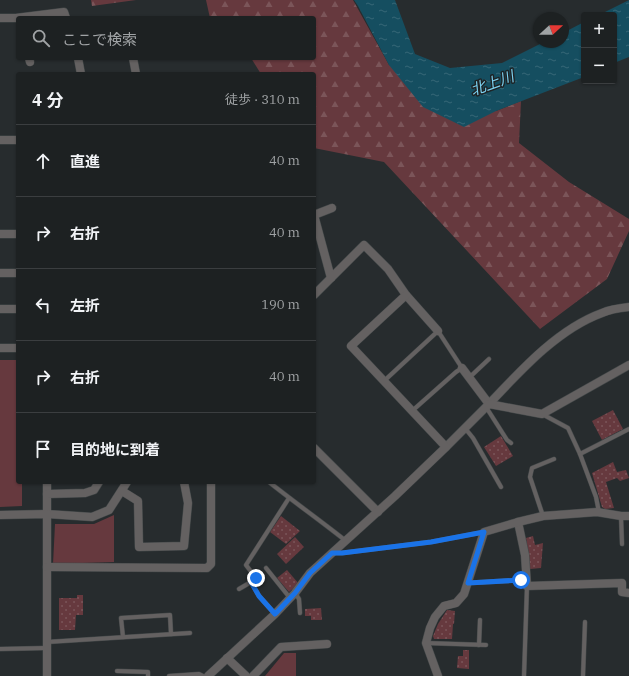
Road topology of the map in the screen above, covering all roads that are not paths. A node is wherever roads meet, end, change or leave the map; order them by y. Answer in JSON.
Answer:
{"nodes":[{"id":1,"x":40,"y":16,"type":"edge"},
{"id":2,"x":65,"y":16,"type":"edge"},
{"id":3,"x":0,"y":18,"type":"edge"},
{"id":4,"x":16,"y":20,"type":"edge"},
{"id":5,"x":78,"y":60,"type":"edge"},
{"id":6,"x":133,"y":60,"type":"edge"},
{"id":7,"x":81,"y":72,"type":"edge"},
{"id":8,"x":136,"y":72,"type":"edge"},
{"id":9,"x":0,"y":140,"type":"edge"},
{"id":10,"x":16,"y":140,"type":"edge"},
{"id":11,"x":332,"y":208,"type":"dead end"},
{"id":12,"x":316,"y":214,"type":"edge"},
{"id":13,"x":316,"y":222,"type":"edge"},
{"id":14,"x":0,"y":234,"type":"edge"},
{"id":15,"x":16,"y":234,"type":"edge"},
{"id":16,"x":0,"y":273,"type":"edge"},
{"id":17,"x":16,"y":273,"type":"edge"},
{"id":18,"x":331,"y":278,"type":"junction"},
{"id":19,"x":316,"y":293,"type":"edge"},
{"id":20,"x":406,"y":295,"type":"junction"},
{"id":21,"x":629,"y":306,"type":"edge"},
{"id":22,"x":0,"y":309,"type":"edge"},
{"id":23,"x":16,"y":309,"type":"edge"},
{"id":24,"x":438,"y":331,"type":"junction"},
{"id":25,"x":0,"y":348,"type":"edge"},
{"id":26,"x":16,"y":348,"type":"edge"},
{"id":27,"x":489,"y":359,"type":"dead end"},
{"id":28,"x":629,"y":365,"type":"edge"},
{"id":29,"x":462,"y":368,"type":"junction"},
{"id":30,"x":470,"y":379,"type":"junction"},
{"id":31,"x":384,"y":381,"type":"junction"},
{"id":32,"x":487,"y":405,"type":"junction"},
{"id":33,"x":412,"y":411,"type":"junction"},
{"id":34,"x":542,"y":414,"type":"junction"},
{"id":35,"x":464,"y":427,"type":"junction"},
{"id":36,"x":629,"y":428,"type":"edge"},
{"id":37,"x":511,"y":443,"type":"dead end"},
{"id":38,"x":446,"y":447,"type":"junction"},
{"id":39,"x":316,"y":450,"type":"edge"},
{"id":40,"x":580,"y":454,"type":"junction"},
{"id":41,"x":554,"y":459,"type":"dead end"},
{"id":42,"x":47,"y":484,"type":"edge"},
{"id":43,"x":98,"y":484,"type":"edge"},
{"id":44,"x":126,"y":484,"type":"edge"},
{"id":45,"x":184,"y":484,"type":"edge"},
{"id":46,"x":211,"y":484,"type":"edge"},
{"id":47,"x":271,"y":484,"type":"edge"},
{"id":48,"x":501,"y":487,"type":"dead end"},
{"id":49,"x":122,"y":491,"type":"junction"},
{"id":50,"x":47,"y":494,"type":"junction"},
{"id":51,"x":288,"y":498,"type":"junction"},
{"id":52,"x":378,"y":512,"type":"junction"},
{"id":53,"x":599,"y":512,"type":"junction"},
{"id":54,"x":47,"y":514,"type":"junction"},
{"id":55,"x":0,"y":515,"type":"edge"},
{"id":56,"x":543,"y":516,"type":"junction"},
{"id":57,"x":625,"y":516,"type":"edge"},
{"id":58,"x":518,"y":522,"type":"junction"},
{"id":59,"x":484,"y":532,"type":"junction"},
{"id":60,"x":346,"y":541,"type":"junction"},
{"id":61,"x":622,"y":544,"type":"dead end"},
{"id":62,"x":332,"y":553,"type":"junction"},
{"id":63,"x":46,"y":567,"type":"junction"},
{"id":64,"x":266,"y":568,"type":"dead end"},
{"id":65,"x":251,"y":582,"type":"junction"},
{"id":66,"x":468,"y":583,"type":"junction"},
{"id":67,"x":526,"y":586,"type":"junction"},
{"id":68,"x":240,"y":589,"type":"dead end"},
{"id":69,"x":629,"y":593,"type":"edge"},
{"id":70,"x":292,"y":595,"type":"junction"},
{"id":71,"x":300,"y":613,"type":"dead end"},
{"id":72,"x":275,"y":614,"type":"junction"},
{"id":73,"x":480,"y":620,"type":"dead end"},
{"id":74,"x":585,"y":622,"type":"dead end"},
{"id":75,"x":190,"y":633,"type":"dead end"},
{"id":76,"x":171,"y":634,"type":"junction"},
{"id":77,"x":123,"y":637,"type":"junction"},
{"id":78,"x":426,"y":643,"type":"junction"},
{"id":79,"x":327,"y":644,"type":"dead end"},
{"id":80,"x":47,"y":645,"type":"junction"},
{"id":81,"x":479,"y":645,"type":"junction"},
{"id":82,"x":486,"y":645,"type":"dead end"},
{"id":83,"x":0,"y":648,"type":"edge"},
{"id":84,"x":227,"y":658,"type":"junction"},
{"id":85,"x":117,"y":671,"type":"dead end"},
{"id":86,"x":47,"y":676,"type":"edge"},
{"id":87,"x":148,"y":676,"type":"edge"},
{"id":88,"x":169,"y":676,"type":"edge"},
{"id":89,"x":203,"y":676,"type":"edge"},
{"id":90,"x":208,"y":676,"type":"edge"},
{"id":91,"x":246,"y":676,"type":"edge"},
{"id":92,"x":253,"y":676,"type":"edge"},
{"id":93,"x":438,"y":676,"type":"edge"},
{"id":94,"x":524,"y":676,"type":"edge"},
{"id":95,"x":583,"y":676,"type":"edge"}],
"edges":[{"from":1,"to":2,"type":"street"},
{"from":3,"to":4,"type":"street"},
{"from":5,"to":7,"type":"street"},
{"from":6,"to":8,"type":"street"},
{"from":9,"to":10,"type":"street"},
{"from":11,"to":12,"type":"street"},
{"from":13,"to":18,"type":"street"},
{"from":14,"to":15,"type":"street"},
{"from":16,"to":17,"type":"street"},
{"from":18,"to":19,"type":"street"},
{"from":18,"to":20,"type":"street"},
{"from":20,"to":24,"type":"street"},
{"from":20,"to":31,"type":"street"},
{"from":21,"to":32,"type":"street"},
{"from":22,"to":23,"type":"street"},
{"from":24,"to":29,"type":"lane"},
{"from":24,"to":31,"type":"lane"},
{"from":25,"to":26,"type":"street"},
{"from":27,"to":30,"type":"lane"},
{"from":28,"to":34,"type":"street"},
{"from":29,"to":30,"type":"street"},
{"from":29,"to":33,"type":"lane"},
{"from":30,"to":32,"type":"street"},
{"from":31,"to":33,"type":"street"},
{"from":32,"to":34,"type":"street"},
{"from":32,"to":35,"type":"street"},
{"from":32,"to":37,"type":"lane"},
{"from":33,"to":38,"type":"street"},
{"from":34,"to":40,"type":"lane"},
{"from":35,"to":38,"type":"street"},
{"from":35,"to":48,"type":"lane"},
{"from":36,"to":40,"type":"lane"},
{"from":38,"to":52,"type":"street"},
{"from":39,"to":52,"type":"street"},
{"from":40,"to":53,"type":"lane"},
{"from":41,"to":56,"type":"lane"},
{"from":42,"to":50,"type":"street"},
{"from":43,"to":50,"type":"street"},
{"from":44,"to":49,"type":"street"},
{"from":45,"to":49,"type":"street"},
{"from":46,"to":63,"type":"street"},
{"from":47,"to":51,"type":"lane"},
{"from":49,"to":54,"type":"street"},
{"from":50,"to":54,"type":"street"},
{"from":51,"to":60,"type":"lane"},
{"from":51,"to":65,"type":"lane"},
{"from":52,"to":60,"type":"street"},
{"from":53,"to":56,"type":"street"},
{"from":53,"to":57,"type":"street"},
{"from":54,"to":55,"type":"street"},
{"from":54,"to":63,"type":"street"},
{"from":56,"to":58,"type":"street"},
{"from":57,"to":61,"type":"lane"},
{"from":58,"to":59,"type":"street"},
{"from":58,"to":67,"type":"street"},
{"from":59,"to":62,"type":"lane"},
{"from":59,"to":66,"type":"street"},
{"from":60,"to":62,"type":"street"},
{"from":62,"to":70,"type":"street"},
{"from":63,"to":80,"type":"street"},
{"from":64,"to":70,"type":"lane"},
{"from":65,"to":68,"type":"lane"},
{"from":65,"to":72,"type":"lane"},
{"from":66,"to":67,"type":"lane"},
{"from":66,"to":78,"type":"street"},
{"from":67,"to":69,"type":"street"},
{"from":67,"to":94,"type":"lane"},
{"from":70,"to":71,"type":"lane"},
{"from":70,"to":72,"type":"street"},
{"from":72,"to":84,"type":"street"},
{"from":73,"to":81,"type":"lane"},
{"from":74,"to":95,"type":"lane"},
{"from":75,"to":76,"type":"lane"},
{"from":76,"to":77,"type":"lane"},
{"from":76,"to":77,"type":"lane"},
{"from":77,"to":80,"type":"lane"},
{"from":78,"to":81,"type":"lane"},
{"from":78,"to":93,"type":"street"},
{"from":79,"to":92,"type":"street"},
{"from":80,"to":83,"type":"lane"},
{"from":80,"to":86,"type":"street"},
{"from":81,"to":82,"type":"lane"},
{"from":84,"to":90,"type":"street"},
{"from":84,"to":91,"type":"street"},
{"from":85,"to":87,"type":"lane"},
{"from":88,"to":89,"type":"lane"}]}
